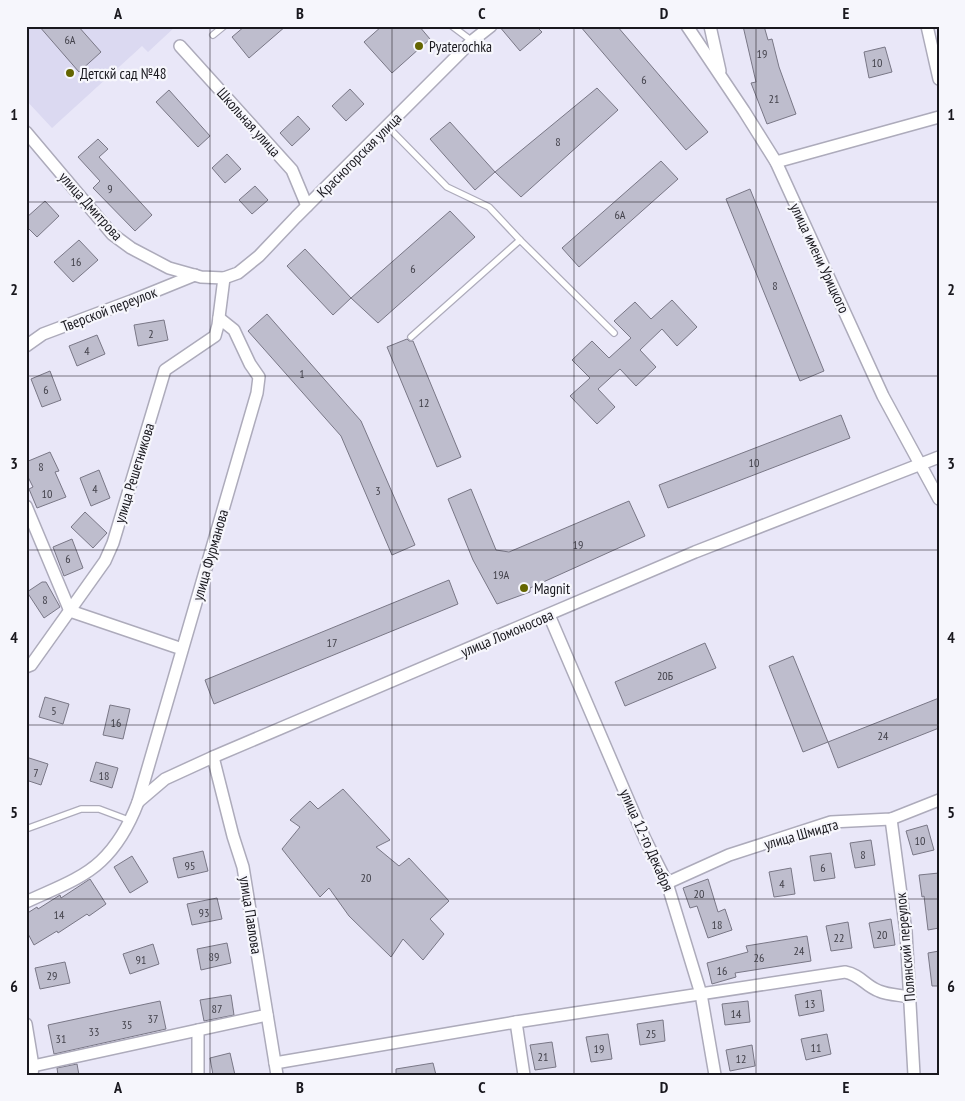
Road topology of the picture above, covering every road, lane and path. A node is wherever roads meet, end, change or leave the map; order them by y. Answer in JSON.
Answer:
{"nodes":[{"id":1,"x":224,"y":26,"type":"edge"},
{"id":2,"x":452,"y":26,"type":"edge"},
{"id":3,"x":491,"y":26,"type":"edge"},
{"id":4,"x":687,"y":26,"type":"edge"},
{"id":5,"x":710,"y":26,"type":"edge"},
{"id":6,"x":928,"y":26,"type":"edge"},
{"id":7,"x":213,"y":35,"type":"dead end"},
{"id":8,"x":472,"y":41,"type":"junction"},
{"id":9,"x":180,"y":46,"type":"dead end"},
{"id":10,"x":722,"y":78,"type":"junction"},
{"id":11,"x":939,"y":79,"type":"edge"},
{"id":12,"x":939,"y":117,"type":"edge"},
{"id":13,"x":387,"y":126,"type":"junction"},
{"id":14,"x":26,"y":132,"type":"edge"},
{"id":15,"x":776,"y":162,"type":"junction"},
{"id":16,"x":307,"y":206,"type":"junction"},
{"id":17,"x":520,"y":240,"type":"junction"},
{"id":18,"x":195,"y":275,"type":"junction"},
{"id":19,"x":224,"y":278,"type":"junction"},
{"id":20,"x":219,"y":318,"type":"junction"},
{"id":21,"x":614,"y":333,"type":"dead end"},
{"id":22,"x":411,"y":337,"type":"dead end"},
{"id":23,"x":26,"y":346,"type":"edge"},
{"id":24,"x":939,"y":457,"type":"edge"},
{"id":25,"x":920,"y":464,"type":"junction"},
{"id":26,"x":939,"y":499,"type":"edge"},
{"id":27,"x":26,"y":506,"type":"edge"},
{"id":28,"x":70,"y":611,"type":"junction"},
{"id":29,"x":549,"y":615,"type":"junction"},
{"id":30,"x":182,"y":649,"type":"junction"},
{"id":31,"x":26,"y":667,"type":"edge"},
{"id":32,"x":213,"y":757,"type":"junction"},
{"id":33,"x":939,"y":800,"type":"edge"},
{"id":34,"x":138,"y":802,"type":"junction"},
{"id":35,"x":891,"y":819,"type":"junction"},
{"id":36,"x":131,"y":821,"type":"junction"},
{"id":37,"x":26,"y":829,"type":"edge"},
{"id":38,"x":667,"y":883,"type":"junction"},
{"id":39,"x":26,"y":902,"type":"edge"},
{"id":40,"x":701,"y":994,"type":"junction"},
{"id":41,"x":910,"y":996,"type":"junction"},
{"id":42,"x":267,"y":1015,"type":"junction"},
{"id":43,"x":516,"y":1022,"type":"junction"},
{"id":44,"x":26,"y":1024,"type":"edge"},
{"id":45,"x":198,"y":1030,"type":"junction"},
{"id":46,"x":275,"y":1063,"type":"junction"},
{"id":47,"x":33,"y":1070,"type":"edge"},
{"id":48,"x":198,"y":1075,"type":"edge"},
{"id":49,"x":277,"y":1075,"type":"edge"},
{"id":50,"x":524,"y":1075,"type":"edge"},
{"id":51,"x":715,"y":1075,"type":"edge"},
{"id":52,"x":914,"y":1075,"type":"edge"}],
"edges":[{"from":1,"to":7,"type":"lane"},
{"from":2,"to":8,"type":"lane"},
{"from":3,"to":8,"type":"street","name":"Красногорская улица"},
{"from":4,"to":10,"type":"street","name":"улица имени Урицкого"},
{"from":5,"to":10,"type":"street"},
{"from":6,"to":11,"type":"street"},
{"from":8,"to":13,"type":"street","name":"Красногорская улица"},
{"from":9,"to":16,"type":"street","name":"Школьная улица"},
{"from":10,"to":15,"type":"street","name":"улица имени Урицкого"},
{"from":12,"to":15,"type":"street"},
{"from":13,"to":16,"type":"street","name":"Красногорская улица"},
{"from":13,"to":17,"type":"lane"},
{"from":14,"to":18,"type":"street","name":"улица Дмитрова"},
{"from":15,"to":25,"type":"street","name":"улица имени Урицкого"},
{"from":16,"to":19,"type":"street","name":"Красногорская улица"},
{"from":17,"to":21,"type":"lane"},
{"from":17,"to":22,"type":"lane"},
{"from":18,"to":19,"type":"street","name":"улица Дмитрова"},
{"from":18,"to":23,"type":"street","name":"Тверской переулок"},
{"from":19,"to":20,"type":"street","name":"улица Решетникова"},
{"from":20,"to":28,"type":"street","name":"улица Решетникова"},
{"from":20,"to":30,"type":"street","name":"улица Фурманова"},
{"from":24,"to":25,"type":"street","name":"улица Ломоносова"},
{"from":25,"to":26,"type":"street","name":"улица имени Урицкого"},
{"from":25,"to":29,"type":"street","name":"улица Ломоносова"},
{"from":27,"to":28,"type":"street"},
{"from":28,"to":30,"type":"street"},
{"from":28,"to":31,"type":"street","name":"улица Решетникова"},
{"from":29,"to":32,"type":"street","name":"улица Ломоносова"},
{"from":29,"to":38,"type":"street","name":"улица 12-го Декабря"},
{"from":30,"to":34,"type":"street","name":"улица Фурманова"},
{"from":32,"to":34,"type":"street","name":"улица Ломоносова"},
{"from":32,"to":42,"type":"street","name":"улица Павлова"},
{"from":33,"to":35,"type":"street","name":"улица Шмидта"},
{"from":34,"to":36,"type":"street","name":"улица Фурманова"},
{"from":35,"to":38,"type":"street","name":"улица Шмидта"},
{"from":35,"to":41,"type":"street","name":"Полянский переулок"},
{"from":36,"to":37,"type":"lane"},
{"from":36,"to":39,"type":"street","name":"улица Фурманова"},
{"from":38,"to":40,"type":"street","name":"улица 12-го Декабря"},
{"from":40,"to":41,"type":"street"},
{"from":40,"to":43,"type":"street"},
{"from":40,"to":51,"type":"street","name":"улица 12-го Декабря"},
{"from":41,"to":52,"type":"street","name":"Полянский переулок"},
{"from":42,"to":45,"type":"street"},
{"from":42,"to":46,"type":"street","name":"улица Павлова"},
{"from":43,"to":46,"type":"street"},
{"from":43,"to":50,"type":"street"},
{"from":44,"to":47,"type":"street"},
{"from":45,"to":47,"type":"street"},
{"from":45,"to":48,"type":"street"},
{"from":46,"to":49,"type":"street","name":"улица Павлова"}]}
